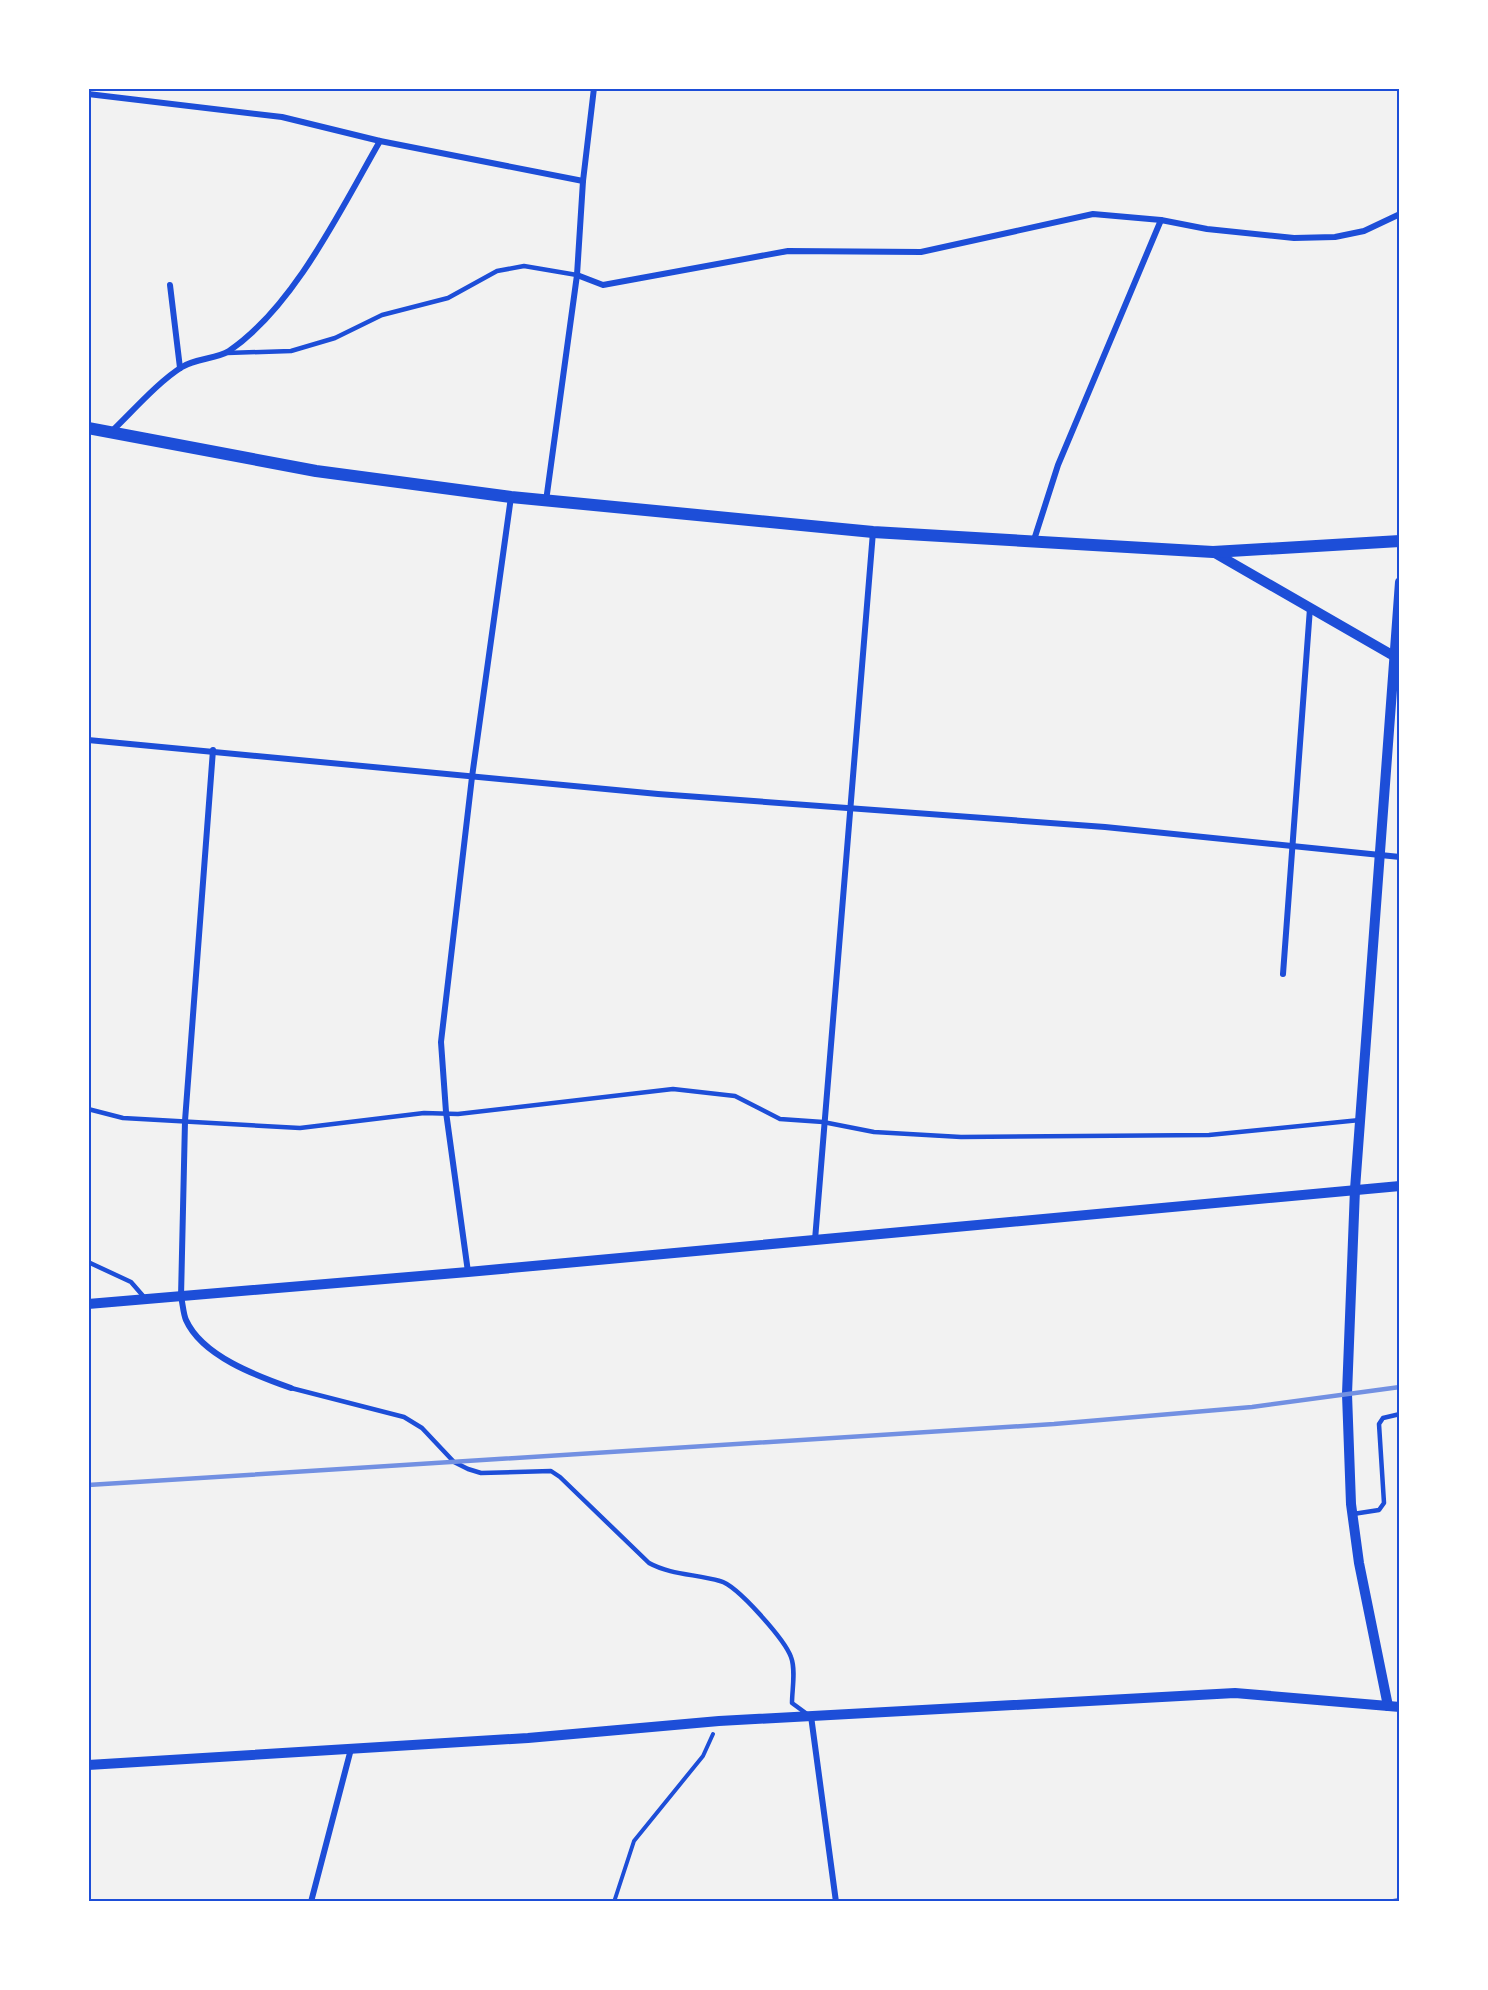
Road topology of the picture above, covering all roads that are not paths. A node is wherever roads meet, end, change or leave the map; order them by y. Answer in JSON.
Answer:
{"nodes":[{"id":1,"x":594,"y":88,"type":"edge"},
{"id":2,"x":88,"y":94,"type":"edge"},
{"id":3,"x":380,"y":141,"type":"junction"},
{"id":4,"x":583,"y":181,"type":"junction"},
{"id":5,"x":1400,"y":214,"type":"edge"},
{"id":6,"x":1161,"y":220,"type":"junction"},
{"id":7,"x":576,"y":275,"type":"junction"},
{"id":8,"x":170,"y":285,"type":"dead end"},
{"id":9,"x":227,"y":353,"type":"junction"},
{"id":10,"x":180,"y":368,"type":"junction"},
{"id":11,"x":88,"y":428,"type":"edge"},
{"id":12,"x":111,"y":432,"type":"junction"},
{"id":13,"x":511,"y":497,"type":"junction"},
{"id":14,"x":546,"y":502,"type":"junction"},
{"id":15,"x":873,"y":532,"type":"junction"},
{"id":16,"x":1400,"y":541,"type":"edge"},
{"id":17,"x":1033,"y":543,"type":"junction"},
{"id":18,"x":1213,"y":552,"type":"junction"},
{"id":19,"x":1400,"y":582,"type":"edge"},
{"id":20,"x":1310,"y":608,"type":"junction"},
{"id":21,"x":1397,"y":658,"type":"edge"},
{"id":22,"x":88,"y":740,"type":"edge"},
{"id":23,"x":213,"y":750,"type":"junction"},
{"id":24,"x":472,"y":777,"type":"junction"},
{"id":25,"x":851,"y":810,"type":"junction"},
{"id":26,"x":1292,"y":845,"type":"junction"},
{"id":27,"x":1378,"y":855,"type":"junction"},
{"id":28,"x":1400,"y":857,"type":"edge"},
{"id":29,"x":1283,"y":975,"type":"dead end"},
{"id":30,"x":88,"y":1109,"type":"edge"},
{"id":31,"x":446,"y":1112,"type":"junction"},
{"id":32,"x":1360,"y":1120,"type":"junction"},
{"id":33,"x":185,"y":1121,"type":"junction"},
{"id":34,"x":823,"y":1122,"type":"junction"},
{"id":35,"x":1400,"y":1186,"type":"edge"},
{"id":36,"x":1355,"y":1190,"type":"junction"},
{"id":37,"x":815,"y":1240,"type":"junction"},
{"id":38,"x":88,"y":1262,"type":"edge"},
{"id":39,"x":468,"y":1272,"type":"junction"},
{"id":40,"x":181,"y":1297,"type":"junction"},
{"id":41,"x":146,"y":1299,"type":"junction"},
{"id":42,"x":88,"y":1304,"type":"edge"},
{"id":43,"x":291,"y":1388,"type":"joint"},
{"id":44,"x":1400,"y":1414,"type":"edge"},
{"id":45,"x":1353,"y":1514,"type":"junction"},
{"id":46,"x":1394,"y":1707,"type":"edge"},
{"id":47,"x":811,"y":1716,"type":"junction"},
{"id":48,"x":351,"y":1749,"type":"junction"},
{"id":49,"x":88,"y":1765,"type":"edge"},
{"id":50,"x":311,"y":1902,"type":"edge"},
{"id":51,"x":836,"y":1902,"type":"edge"}],
"edges":[{"from":1,"to":4,"type":"street"},
{"from":2,"to":3,"type":"street"},
{"from":3,"to":4,"type":"street"},
{"from":3,"to":9,"type":"street"},
{"from":4,"to":7,"type":"street"},
{"from":5,"to":6,"type":"street"},
{"from":6,"to":7,"type":"street"},
{"from":6,"to":17,"type":"street"},
{"from":7,"to":9,"type":"lane"},
{"from":7,"to":14,"type":"street"},
{"from":8,"to":10,"type":"street"},
{"from":9,"to":10,"type":"street"},
{"from":10,"to":12,"type":"street"},
{"from":11,"to":12,"type":"main road"},
{"from":12,"to":13,"type":"main road"},
{"from":13,"to":14,"type":"main road"},
{"from":13,"to":24,"type":"street"},
{"from":14,"to":15,"type":"main road"},
{"from":15,"to":17,"type":"main road"},
{"from":15,"to":25,"type":"street"},
{"from":16,"to":18,"type":"main road"},
{"from":17,"to":18,"type":"main road"},
{"from":18,"to":20,"type":"street"},
{"from":19,"to":21,"type":"street"},
{"from":20,"to":21,"type":"street"},
{"from":20,"to":26,"type":"street"},
{"from":21,"to":27,"type":"street"},
{"from":22,"to":23,"type":"street"},
{"from":23,"to":24,"type":"street"},
{"from":23,"to":33,"type":"street"},
{"from":24,"to":25,"type":"street"},
{"from":24,"to":31,"type":"street"},
{"from":25,"to":26,"type":"street"},
{"from":25,"to":34,"type":"street"},
{"from":26,"to":27,"type":"street"},
{"from":26,"to":29,"type":"street"},
{"from":27,"to":28,"type":"street"},
{"from":27,"to":32,"type":"street"},
{"from":30,"to":33,"type":"lane"},
{"from":31,"to":33,"type":"lane"},
{"from":31,"to":34,"type":"lane"},
{"from":31,"to":39,"type":"street"},
{"from":32,"to":34,"type":"lane"},
{"from":32,"to":36,"type":"street"},
{"from":33,"to":40,"type":"street"},
{"from":34,"to":37,"type":"street"},
{"from":35,"to":36,"type":"street"},
{"from":36,"to":37,"type":"street"},
{"from":36,"to":45,"type":"street"},
{"from":37,"to":39,"type":"street"},
{"from":38,"to":41,"type":"lane"},
{"from":39,"to":40,"type":"street"},
{"from":40,"to":41,"type":"street"},
{"from":40,"to":43,"type":"street"},
{"from":41,"to":42,"type":"street"},
{"from":43,"to":47,"type":"lane"},
{"from":44,"to":45,"type":"lane"},
{"from":45,"to":46,"type":"street"},
{"from":46,"to":47,"type":"street"},
{"from":47,"to":48,"type":"street"},
{"from":47,"to":51,"type":"street"},
{"from":48,"to":49,"type":"street"},
{"from":48,"to":50,"type":"street"}]}
